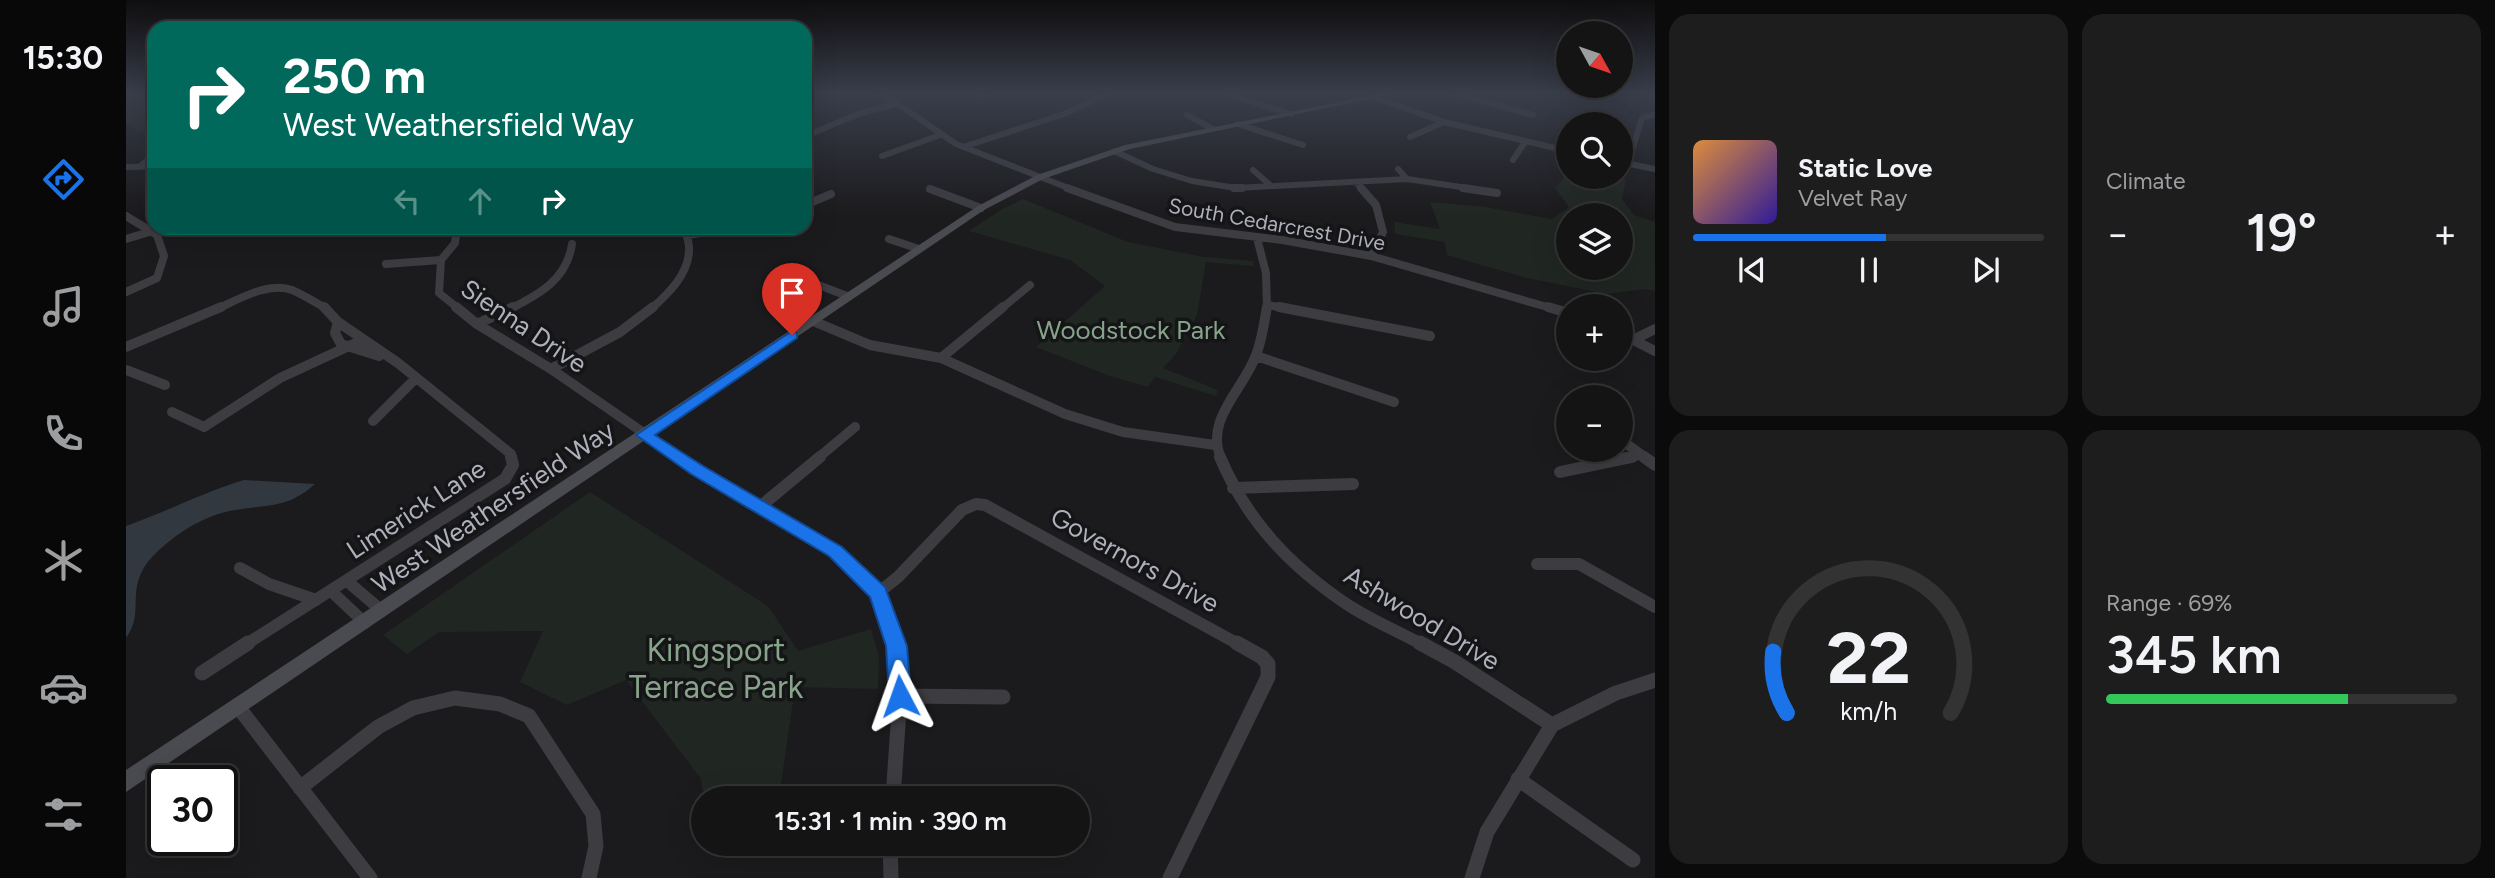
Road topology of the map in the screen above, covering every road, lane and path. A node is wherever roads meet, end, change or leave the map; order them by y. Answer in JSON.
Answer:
{"nodes":[{"id":1,"x":1003,"y":134,"type":"edge"},
{"id":2,"x":1186,"y":134,"type":"edge"},
{"id":3,"x":1264,"y":134,"type":"edge"},
{"id":4,"x":1417,"y":134,"type":"edge"},
{"id":5,"x":1492,"y":134,"type":"edge"},
{"id":6,"x":940,"y":135,"type":"joint"},
{"id":7,"x":1410,"y":137,"type":"dead end"},
{"id":8,"x":1525,"y":142,"type":"junction"},
{"id":9,"x":1303,"y":145,"type":"dead end"},
{"id":10,"x":963,"y":147,"type":"junction"},
{"id":11,"x":1556,"y":148,"type":"edge"},
{"id":12,"x":1114,"y":151,"type":"junction"},
{"id":13,"x":882,"y":156,"type":"dead end"},
{"id":14,"x":1513,"y":160,"type":"dead end"},
{"id":15,"x":147,"y":161,"type":"edge"},
{"id":16,"x":1633,"y":164,"type":"edge"},
{"id":17,"x":147,"y":166,"type":"edge"},
{"id":18,"x":126,"y":167,"type":"edge"},
{"id":19,"x":139,"y":167,"type":"junction"},
{"id":20,"x":1398,"y":169,"type":"dead end"},
{"id":21,"x":1655,"y":169,"type":"edge"},
{"id":22,"x":1253,"y":170,"type":"dead end"},
{"id":23,"x":1040,"y":177,"type":"junction"},
{"id":24,"x":1407,"y":179,"type":"junction"},
{"id":25,"x":1356,"y":182,"type":"junction"},
{"id":26,"x":1270,"y":185,"type":"junction"},
{"id":27,"x":930,"y":189,"type":"dead end"},
{"id":28,"x":1497,"y":193,"type":"dead end"},
{"id":29,"x":831,"y":194,"type":"dead end"},
{"id":30,"x":812,"y":202,"type":"edge"},
{"id":31,"x":981,"y":208,"type":"junction"},
{"id":32,"x":126,"y":216,"type":"edge"},
{"id":33,"x":147,"y":228,"type":"edge"},
{"id":34,"x":147,"y":233,"type":"edge"},
{"id":35,"x":156,"y":235,"type":"edge"},
{"id":36,"x":456,"y":235,"type":"edge"},
{"id":37,"x":688,"y":235,"type":"edge"},
{"id":38,"x":1257,"y":238,"type":"junction"},
{"id":39,"x":126,"y":239,"type":"edge"},
{"id":40,"x":889,"y":239,"type":"dead end"},
{"id":41,"x":572,"y":244,"type":"dead end"},
{"id":42,"x":919,"y":249,"type":"junction"},
{"id":43,"x":1371,"y":256,"type":"junction"},
{"id":44,"x":440,"y":261,"type":"junction"},
{"id":45,"x":386,"y":264,"type":"dead end"},
{"id":46,"x":795,"y":276,"type":"dead end"},
{"id":47,"x":1030,"y":285,"type":"dead end"},
{"id":48,"x":126,"y":292,"type":"edge"},
{"id":49,"x":847,"y":296,"type":"junction"},
{"id":50,"x":1268,"y":305,"type":"junction"},
{"id":51,"x":1556,"y":310,"type":"edge"},
{"id":52,"x":813,"y":321,"type":"junction"},
{"id":53,"x":338,"y":322,"type":"junction"},
{"id":54,"x":477,"y":324,"type":"junction"},
{"id":55,"x":1655,"y":329,"type":"edge"},
{"id":56,"x":1430,"y":336,"type":"dead end"},
{"id":57,"x":1635,"y":339,"type":"joint"},
{"id":58,"x":362,"y":340,"type":"junction"},
{"id":59,"x":348,"y":346,"type":"junction"},
{"id":60,"x":126,"y":347,"type":"edge"},
{"id":61,"x":1655,"y":351,"type":"edge"},
{"id":62,"x":1256,"y":356,"type":"junction"},
{"id":63,"x":941,"y":358,"type":"junction"},
{"id":64,"x":398,"y":363,"type":"junction"},
{"id":65,"x":551,"y":369,"type":"junction"},
{"id":66,"x":126,"y":370,"type":"edge"},
{"id":67,"x":415,"y":379,"type":"junction"},
{"id":68,"x":165,"y":384,"type":"dead end"},
{"id":69,"x":1394,"y":402,"type":"dead end"},
{"id":70,"x":172,"y":412,"type":"dead end"},
{"id":71,"x":373,"y":421,"type":"dead end"},
{"id":72,"x":855,"y":427,"type":"dead end"},
{"id":73,"x":644,"y":435,"type":"junction"},
{"id":74,"x":1215,"y":445,"type":"junction"},
{"id":75,"x":1633,"y":450,"type":"edge"},
{"id":76,"x":1639,"y":455,"type":"junction"},
{"id":77,"x":1655,"y":465,"type":"edge"},
{"id":78,"x":1560,"y":472,"type":"dead end"},
{"id":79,"x":1353,"y":484,"type":"dead end"},
{"id":80,"x":1233,"y":488,"type":"junction"},
{"id":81,"x":761,"y":506,"type":"junction"},
{"id":82,"x":1537,"y":564,"type":"dead end"},
{"id":83,"x":240,"y":568,"type":"dead end"},
{"id":84,"x":347,"y":581,"type":"junction"},
{"id":85,"x":331,"y":591,"type":"junction"},
{"id":86,"x":878,"y":593,"type":"junction"},
{"id":87,"x":316,"y":600,"type":"junction"},
{"id":88,"x":1655,"y":607,"type":"edge"},
{"id":89,"x":382,"y":611,"type":"junction"},
{"id":90,"x":365,"y":623,"type":"junction"},
{"id":91,"x":202,"y":673,"type":"dead end"},
{"id":92,"x":1655,"y":680,"type":"edge"},
{"id":93,"x":900,"y":696,"type":"junction"},
{"id":94,"x":1003,"y":697,"type":"dead end"},
{"id":95,"x":239,"y":708,"type":"junction"},
{"id":96,"x":1552,"y":725,"type":"junction"},
{"id":97,"x":1518,"y":779,"type":"junction"},
{"id":98,"x":126,"y":782,"type":"edge"},
{"id":99,"x":894,"y":786,"type":"edge"},
{"id":100,"x":300,"y":788,"type":"junction"},
{"id":101,"x":890,"y":856,"type":"edge"},
{"id":102,"x":1633,"y":860,"type":"dead end"},
{"id":103,"x":369,"y":878,"type":"edge"},
{"id":104,"x":589,"y":878,"type":"edge"},
{"id":105,"x":891,"y":878,"type":"edge"},
{"id":106,"x":1170,"y":878,"type":"edge"},
{"id":107,"x":1472,"y":878,"type":"edge"}],
"edges":[{"from":1,"to":10,"type":"street"},
{"from":2,"to":12,"type":"street","name":"West Weathersfield Way"},
{"from":3,"to":9,"type":"street"},
{"from":4,"to":7,"type":"street"},
{"from":5,"to":8,"type":"street"},
{"from":6,"to":10,"type":"street","name":"South Cedarcrest Drive"},
{"from":6,"to":13,"type":"street"},
{"from":8,"to":11,"type":"street"},
{"from":8,"to":14,"type":"street"},
{"from":10,"to":23,"type":"street","name":"South Cedarcrest Drive"},
{"from":12,"to":23,"type":"street","name":"West Weathersfield Way"},
{"from":12,"to":26,"type":"street"},
{"from":15,"to":19,"type":"street"},
{"from":16,"to":21,"type":"street"},
{"from":17,"to":19,"type":"street"},
{"from":18,"to":19,"type":"street"},
{"from":20,"to":24,"type":"street"},
{"from":22,"to":26,"type":"street"},
{"from":23,"to":31,"type":"street","name":"West Weathersfield Way"},
{"from":23,"to":38,"type":"street","name":"South Cedarcrest Drive"},
{"from":24,"to":25,"type":"street"},
{"from":24,"to":28,"type":"street"},
{"from":25,"to":26,"type":"street"},
{"from":25,"to":43,"type":"street"},
{"from":27,"to":31,"type":"street"},
{"from":29,"to":30,"type":"street"},
{"from":31,"to":42,"type":"street","name":"West Weathersfield Way"},
{"from":32,"to":33,"type":"street"},
{"from":34,"to":39,"type":"street"},
{"from":35,"to":48,"type":"street"},
{"from":36,"to":44,"type":"street","name":"Sienna Drive"},
{"from":37,"to":65,"type":"street"},
{"from":38,"to":43,"type":"street","name":"South Cedarcrest Drive"},
{"from":38,"to":50,"type":"street"},
{"from":40,"to":42,"type":"street"},
{"from":41,"to":54,"type":"street"},
{"from":42,"to":49,"type":"street","name":"West Weathersfield Way"},
{"from":43,"to":51,"type":"street","name":"South Cedarcrest Drive"},
{"from":44,"to":45,"type":"street"},
{"from":44,"to":54,"type":"street","name":"Sienna Drive"},
{"from":46,"to":49,"type":"street"},
{"from":47,"to":63,"type":"street"},
{"from":49,"to":52,"type":"street","name":"West Weathersfield Way"},
{"from":50,"to":56,"type":"street"},
{"from":50,"to":62,"type":"street"},
{"from":52,"to":63,"type":"street"},
{"from":52,"to":73,"type":"street","name":"West Weathersfield Way"},
{"from":53,"to":58,"type":"street","name":"Limerick Lane"},
{"from":53,"to":59,"type":"street","name":"Limerick Lane"},
{"from":53,"to":60,"type":"street","name":"Limerick Lane"},
{"from":54,"to":65,"type":"street","name":"Sienna Drive"},
{"from":55,"to":57,"type":"street"},
{"from":57,"to":61,"type":"street"},
{"from":58,"to":59,"type":"street"},
{"from":58,"to":64,"type":"street","name":"Limerick Lane"},
{"from":59,"to":64,"type":"street","name":"Limerick Lane"},
{"from":59,"to":70,"type":"street"},
{"from":62,"to":69,"type":"street"},
{"from":62,"to":74,"type":"street"},
{"from":63,"to":74,"type":"street"},
{"from":64,"to":67,"type":"street","name":"Limerick Lane"},
{"from":65,"to":73,"type":"street","name":"Sienna Drive"},
{"from":66,"to":68,"type":"street"},
{"from":67,"to":71,"type":"street"},
{"from":67,"to":84,"type":"street","name":"Limerick Lane"},
{"from":72,"to":81,"type":"street"},
{"from":73,"to":81,"type":"street","name":"Sienna Drive"},
{"from":73,"to":89,"type":"street","name":"West Weathersfield Way"},
{"from":74,"to":80,"type":"street","name":"Ashwood Drive"},
{"from":75,"to":76,"type":"street"},
{"from":76,"to":77,"type":"street"},
{"from":76,"to":78,"type":"street"},
{"from":79,"to":80,"type":"street"},
{"from":80,"to":96,"type":"street","name":"Ashwood Drive"},
{"from":81,"to":86,"type":"street","name":"Sienna Drive"},
{"from":82,"to":88,"type":"street"},
{"from":83,"to":87,"type":"street"},
{"from":84,"to":85,"type":"street","name":"Limerick Lane"},
{"from":84,"to":89,"type":"street","name":"Limerick Lane"},
{"from":85,"to":87,"type":"street","name":"Limerick Lane"},
{"from":85,"to":90,"type":"street","name":"Limerick Lane"},
{"from":86,"to":93,"type":"street"},
{"from":86,"to":106,"type":"street","name":"Governors Drive"},
{"from":87,"to":91,"type":"street","name":"Limerick Lane"},
{"from":89,"to":90,"type":"street","name":"West Weathersfield Way"},
{"from":90,"to":95,"type":"street","name":"West Weathersfield Way"},
{"from":92,"to":96,"type":"street"},
{"from":93,"to":94,"type":"street"},
{"from":93,"to":99,"type":"street"},
{"from":95,"to":98,"type":"street","name":"West Weathersfield Way"},
{"from":95,"to":100,"type":"street"},
{"from":96,"to":97,"type":"street"},
{"from":97,"to":102,"type":"street"},
{"from":97,"to":107,"type":"street"},
{"from":100,"to":103,"type":"street"},
{"from":100,"to":104,"type":"street"},
{"from":101,"to":105,"type":"street"}]}
